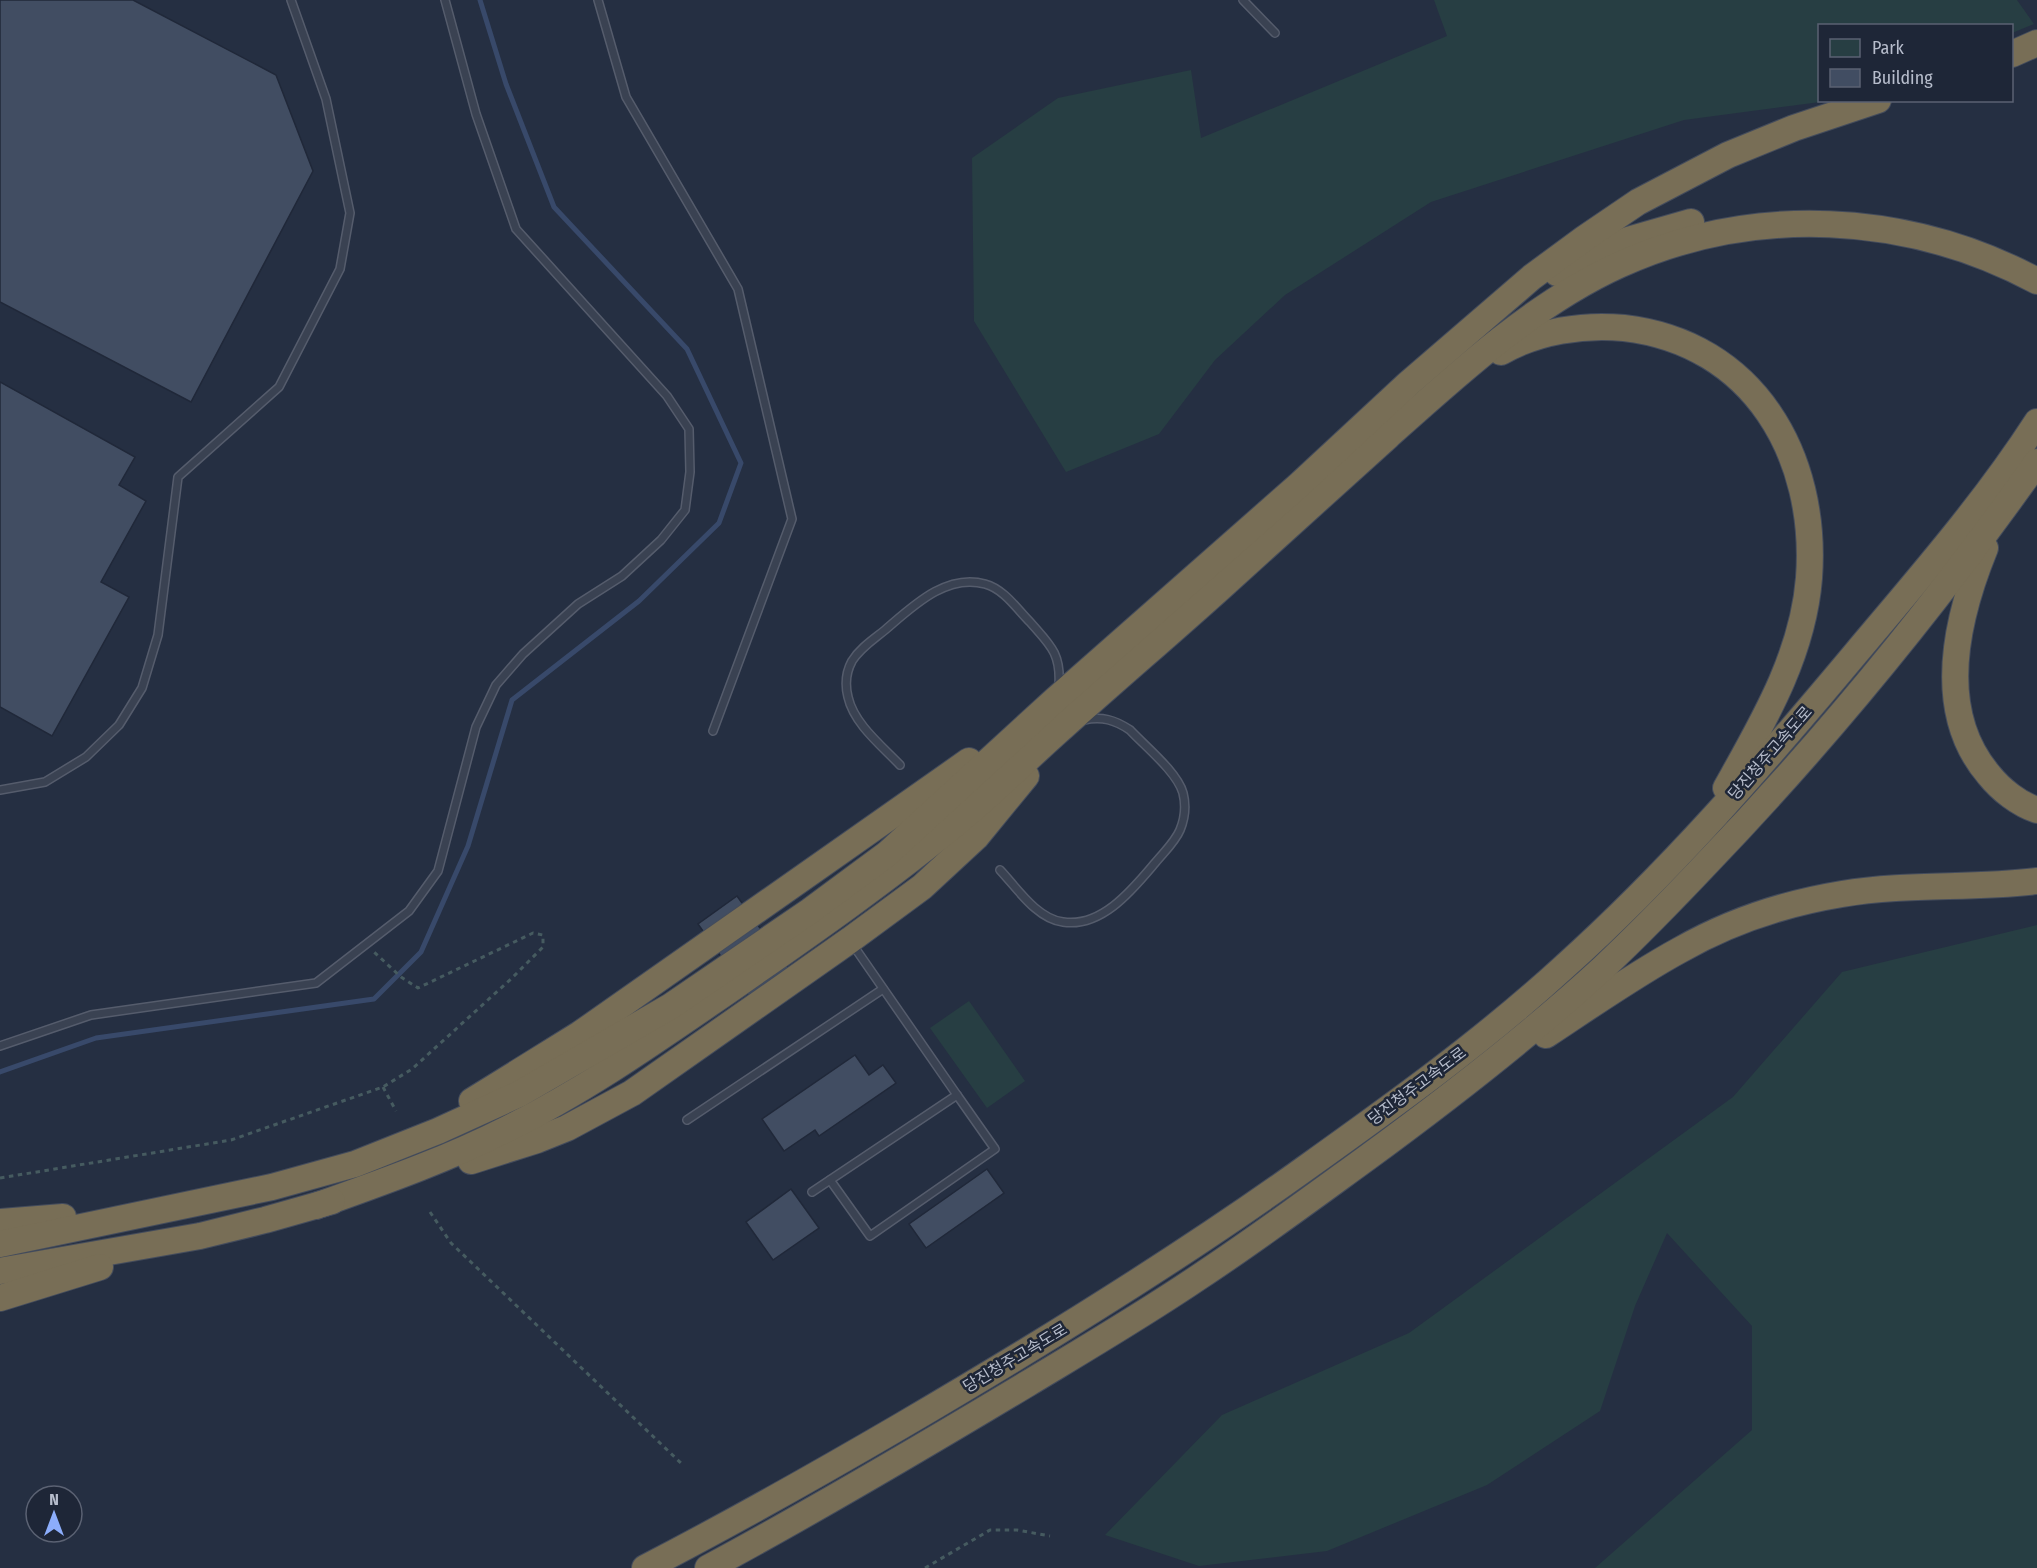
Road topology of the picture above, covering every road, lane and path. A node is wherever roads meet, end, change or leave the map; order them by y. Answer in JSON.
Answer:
{"nodes":[{"id":1,"x":291,"y":0,"type":"edge"},
{"id":2,"x":445,"y":0,"type":"edge"},
{"id":3,"x":598,"y":0,"type":"edge"},
{"id":4,"x":1242,"y":0,"type":"edge"},
{"id":5,"x":1275,"y":33,"type":"dead end"},
{"id":6,"x":2037,"y":43,"type":"edge"},
{"id":7,"x":2013,"y":54,"type":"edge"},
{"id":8,"x":1872,"y":102,"type":"edge"},
{"id":9,"x":2036,"y":274,"type":"edge"},
{"id":10,"x":1488,"y":315,"type":"junction"},
{"id":11,"x":1446,"y":383,"type":"junction"},
{"id":12,"x":2037,"y":422,"type":"edge"},
{"id":13,"x":2037,"y":462,"type":"edge"},
{"id":14,"x":2002,"y":512,"type":"junction"},
{"id":15,"x":1055,"y":700,"type":"junction"},
{"id":16,"x":1064,"y":726,"type":"junction"},
{"id":17,"x":713,"y":731,"type":"dead end"},
{"id":18,"x":900,"y":765,"type":"dead end"},
{"id":19,"x":0,"y":790,"type":"edge"},
{"id":20,"x":2037,"y":810,"type":"edge"},
{"id":21,"x":1697,"y":834,"type":"junction"},
{"id":22,"x":1000,"y":870,"type":"dead end"},
{"id":23,"x":2037,"y":881,"type":"edge"},
{"id":24,"x":850,"y":940,"type":"junction"},
{"id":25,"x":366,"y":944,"type":"junction"},
{"id":26,"x":883,"y":989,"type":"junction"},
{"id":27,"x":0,"y":1046,"type":"edge"},
{"id":28,"x":383,"y":1087,"type":"junction"},
{"id":29,"x":957,"y":1095,"type":"junction"},
{"id":30,"x":1440,"y":1104,"type":"junction"},
{"id":31,"x":396,"y":1111,"type":"dead end"},
{"id":32,"x":687,"y":1120,"type":"dead end"},
{"id":33,"x":0,"y":1178,"type":"edge"},
{"id":34,"x":830,"y":1180,"type":"junction"},
{"id":35,"x":812,"y":1192,"type":"dead end"},
{"id":36,"x":177,"y":1206,"type":"junction"},
{"id":37,"x":316,"y":1206,"type":"junction"},
{"id":38,"x":430,"y":1212,"type":"dead end"},
{"id":39,"x":0,"y":1222,"type":"edge"},
{"id":40,"x":200,"y":1236,"type":"junction"},
{"id":41,"x":0,"y":1244,"type":"edge"},
{"id":42,"x":0,"y":1271,"type":"edge"},
{"id":43,"x":0,"y":1298,"type":"edge"},
{"id":44,"x":684,"y":1466,"type":"dead end"},
{"id":45,"x":1050,"y":1536,"type":"dead end"},
{"id":46,"x":645,"y":1568,"type":"edge"},
{"id":47,"x":708,"y":1568,"type":"edge"},
{"id":48,"x":925,"y":1568,"type":"edge"}],
"edges":[{"from":1,"to":19,"type":"lane"},
{"from":2,"to":25,"type":"lane"},
{"from":3,"to":17,"type":"lane"},
{"from":4,"to":5,"type":"lane"},
{"from":6,"to":7,"type":"highway"},
{"from":8,"to":10,"type":"highway"},
{"from":9,"to":10,"type":"highway"},
{"from":9,"to":11,"type":"highway"},
{"from":10,"to":15,"type":"highway"},
{"from":11,"to":16,"type":"highway"},
{"from":11,"to":21,"type":"highway"},
{"from":12,"to":21,"type":"highway","name":"당진청주고속도로"},
{"from":13,"to":14,"type":"highway","name":"당진청주고속도로"},
{"from":14,"to":20,"type":"highway"},
{"from":14,"to":30,"type":"highway","name":"당진청주고속도로"},
{"from":15,"to":18,"type":"lane"},
{"from":15,"to":36,"type":"highway"},
{"from":16,"to":22,"type":"lane"},
{"from":16,"to":24,"type":"highway"},
{"from":16,"to":37,"type":"highway"},
{"from":21,"to":46,"type":"highway","name":"당진청주고속도로"},
{"from":23,"to":30,"type":"highway"},
{"from":24,"to":26,"type":"lane"},
{"from":24,"to":37,"type":"highway"},
{"from":25,"to":27,"type":"lane"},
{"from":25,"to":28,"type":"path"},
{"from":26,"to":29,"type":"lane"},
{"from":26,"to":32,"type":"lane"},
{"from":28,"to":31,"type":"path"},
{"from":28,"to":33,"type":"path"},
{"from":29,"to":34,"type":"lane"},
{"from":29,"to":34,"type":"lane"},
{"from":30,"to":47,"type":"highway","name":"당진청주고속도로"},
{"from":34,"to":35,"type":"lane"},
{"from":36,"to":39,"type":"highway"},
{"from":36,"to":41,"type":"highway"},
{"from":37,"to":40,"type":"highway"},
{"from":38,"to":44,"type":"path"},
{"from":40,"to":42,"type":"highway"},
{"from":40,"to":43,"type":"highway"},
{"from":45,"to":48,"type":"path"}]}
